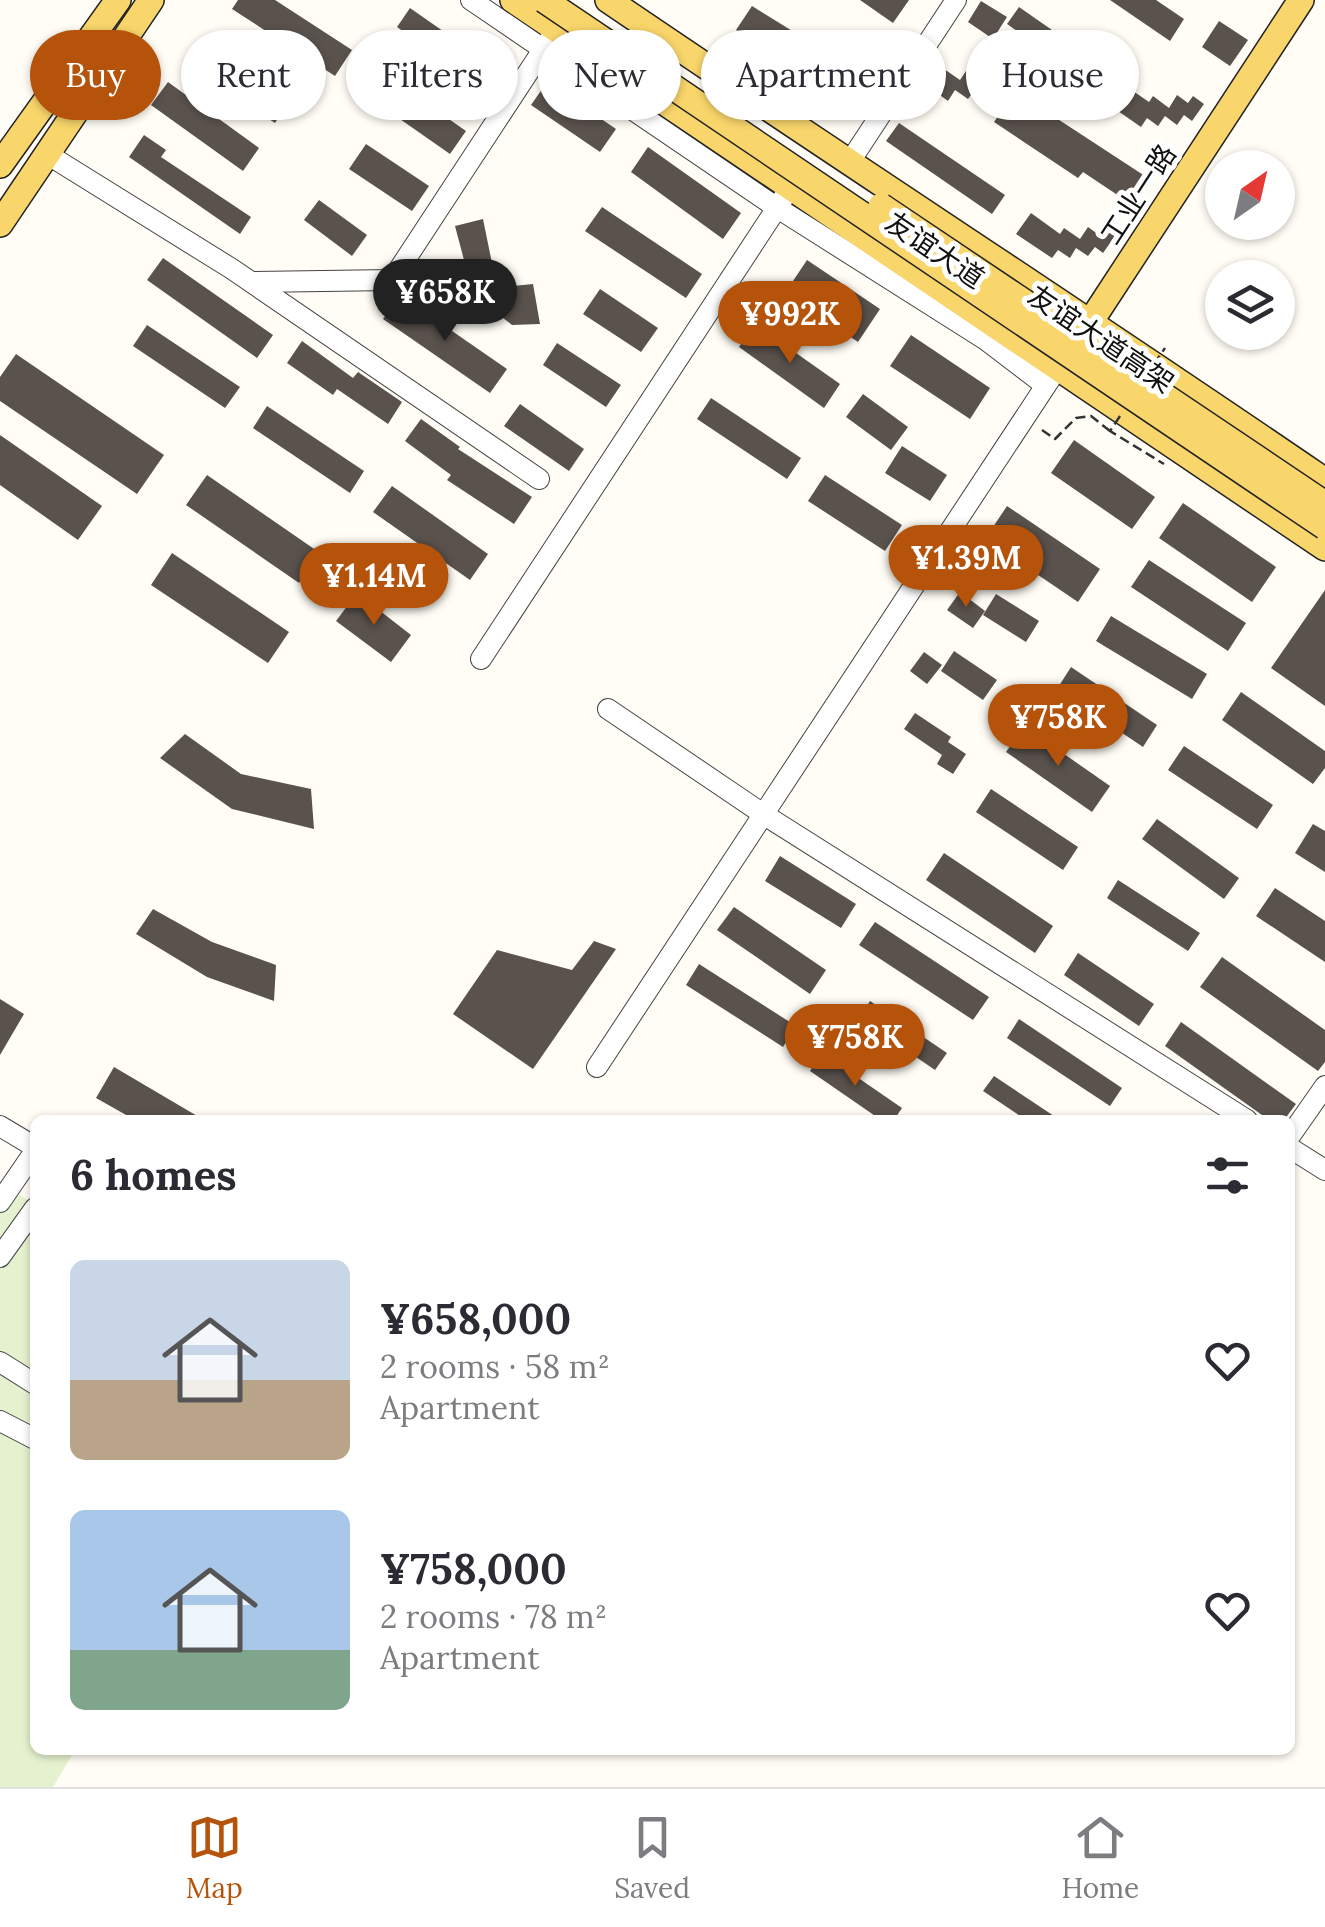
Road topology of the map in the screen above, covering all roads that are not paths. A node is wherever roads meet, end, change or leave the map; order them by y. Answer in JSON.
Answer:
{"nodes":[{"id":1,"x":118,"y":0,"type":"edge"},
{"id":2,"x":151,"y":0,"type":"edge"},
{"id":3,"x":471,"y":0,"type":"edge"},
{"id":4,"x":513,"y":0,"type":"edge"},
{"id":5,"x":544,"y":0,"type":"edge"},
{"id":6,"x":569,"y":0,"type":"edge"},
{"id":7,"x":608,"y":0,"type":"edge"},
{"id":8,"x":956,"y":0,"type":"edge"},
{"id":9,"x":1301,"y":0,"type":"edge"},
{"id":10,"x":541,"y":30,"type":"edge"},
{"id":11,"x":538,"y":34,"type":"edge"},
{"id":12,"x":538,"y":58,"type":"edge"},
{"id":13,"x":668,"y":120,"type":"edge"},
{"id":14,"x":47,"y":154,"type":"junction"},
{"id":15,"x":849,"y":164,"type":"junction"},
{"id":16,"x":0,"y":166,"type":"edge"},
{"id":17,"x":783,"y":198,"type":"junction"},
{"id":18,"x":0,"y":224,"type":"edge"},
{"id":19,"x":252,"y":282,"type":"junction"},
{"id":20,"x":1091,"y":321,"type":"junction"},
{"id":21,"x":1051,"y":376,"type":"junction"},
{"id":22,"x":538,"y":479,"type":"dead end"},
{"id":23,"x":1325,"y":481,"type":"edge"},
{"id":24,"x":1325,"y":504,"type":"edge"},
{"id":25,"x":1325,"y":527,"type":"edge"},
{"id":26,"x":1325,"y":548,"type":"edge"},
{"id":27,"x":481,"y":659,"type":"dead end"},
{"id":28,"x":608,"y":709,"type":"dead end"},
{"id":29,"x":763,"y":814,"type":"junction"},
{"id":30,"x":597,"y":1067,"type":"dead end"},
{"id":31,"x":1325,"y":1086,"type":"edge"},
{"id":32,"x":1239,"y":1115,"type":"edge"},
{"id":33,"x":0,"y":1126,"type":"edge"},
{"id":34,"x":1295,"y":1129,"type":"edge"},
{"id":35,"x":30,"y":1146,"type":"edge"},
{"id":36,"x":1295,"y":1151,"type":"edge"},
{"id":37,"x":30,"y":1157,"type":"edge"},
{"id":38,"x":1325,"y":1170,"type":"edge"},
{"id":39,"x":0,"y":1202,"type":"edge"},
{"id":40,"x":30,"y":1215,"type":"edge"},
{"id":41,"x":0,"y":1257,"type":"edge"},
{"id":42,"x":0,"y":1362,"type":"edge"},
{"id":43,"x":30,"y":1381,"type":"edge"},
{"id":44,"x":0,"y":1422,"type":"edge"},
{"id":45,"x":30,"y":1436,"type":"edge"}],
"edges":[{"from":1,"to":16,"type":"main road"},
{"from":2,"to":14,"type":"main road"},
{"from":3,"to":11,"type":"street"},
{"from":4,"to":10,"type":"main road","name":"友谊大道"},
{"from":5,"to":25,"type":"main road","name":"友谊大道高架","bridge":true},
{"from":6,"to":24,"type":"main road","name":"友谊大道高架","bridge":true},
{"from":7,"to":15,"type":"main road","name":"友谊大道"},
{"from":8,"to":15,"type":"street"},
{"from":9,"to":20,"type":"main road","name":"工业一路"},
{"from":12,"to":19,"type":"street"},
{"from":13,"to":17,"type":"main road","name":"友谊大道"},
{"from":14,"to":18,"type":"main road"},
{"from":14,"to":19,"type":"street"},
{"from":15,"to":20,"type":"main road","name":"友谊大道"},
{"from":17,"to":21,"type":"main road","name":"友谊大道"},
{"from":17,"to":27,"type":"street"},
{"from":19,"to":22,"type":"street"},
{"from":20,"to":21,"type":"street"},
{"from":20,"to":23,"type":"main road","name":"友谊大道"},
{"from":21,"to":26,"type":"main road","name":"友谊大道"},
{"from":21,"to":29,"type":"street"},
{"from":28,"to":29,"type":"street"},
{"from":29,"to":30,"type":"street"},
{"from":29,"to":32,"type":"street"},
{"from":31,"to":34,"type":"street"},
{"from":33,"to":35,"type":"street"},
{"from":36,"to":38,"type":"street"},
{"from":37,"to":39,"type":"street"},
{"from":40,"to":41,"type":"street"},
{"from":42,"to":43,"type":"street"},
{"from":44,"to":45,"type":"street"}]}
